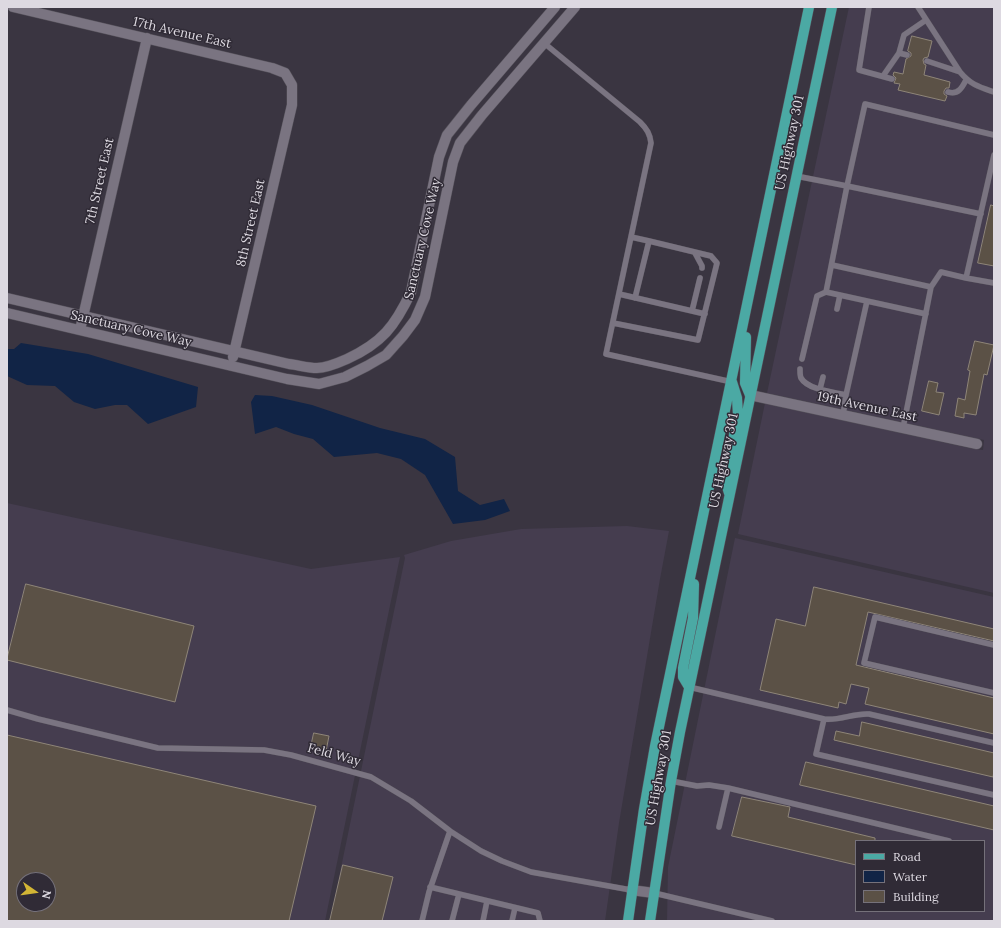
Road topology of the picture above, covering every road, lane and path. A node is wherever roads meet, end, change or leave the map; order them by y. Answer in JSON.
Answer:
{"nodes":[{"id":1,"x":13,"y":7,"type":"edge"},
{"id":2,"x":555,"y":7,"type":"edge"},
{"id":3,"x":575,"y":7,"type":"edge"},
{"id":4,"x":809,"y":7,"type":"edge"},
{"id":5,"x":832,"y":7,"type":"edge"},
{"id":6,"x":869,"y":7,"type":"edge"},
{"id":7,"x":918,"y":7,"type":"edge"},
{"id":8,"x":926,"y":20,"type":"junction"},
{"id":9,"x":147,"y":38,"type":"junction"},
{"id":10,"x":544,"y":43,"type":"junction"},
{"id":11,"x":899,"y":53,"type":"junction"},
{"id":12,"x":907,"y":55,"type":"dead end"},
{"id":13,"x":927,"y":60,"type":"dead end"},
{"id":14,"x":960,"y":72,"type":"junction"},
{"id":15,"x":883,"y":76,"type":"junction"},
{"id":16,"x":892,"y":79,"type":"dead end"},
{"id":17,"x":966,"y":80,"type":"junction"},
{"id":18,"x":292,"y":85,"type":"joint"},
{"id":19,"x":948,"y":92,"type":"dead end"},
{"id":20,"x":994,"y":92,"type":"edge"},
{"id":21,"x":994,"y":135,"type":"edge"},
{"id":22,"x":994,"y":155,"type":"edge"},
{"id":23,"x":796,"y":176,"type":"junction"},
{"id":24,"x":847,"y":186,"type":"junction"},
{"id":25,"x":981,"y":214,"type":"junction"},
{"id":26,"x":631,"y":238,"type":"junction"},
{"id":27,"x":649,"y":241,"type":"junction"},
{"id":28,"x":695,"y":253,"type":"junction"},
{"id":29,"x":832,"y":265,"type":"junction"},
{"id":30,"x":702,"y":268,"type":"dead end"},
{"id":31,"x":700,"y":278,"type":"dead end"},
{"id":32,"x":966,"y":278,"type":"junction"},
{"id":33,"x":994,"y":283,"type":"edge"},
{"id":34,"x":931,"y":286,"type":"junction"},
{"id":35,"x":826,"y":292,"type":"junction"},
{"id":36,"x":619,"y":294,"type":"junction"},
{"id":37,"x":840,"y":295,"type":"junction"},
{"id":38,"x":7,"y":298,"type":"edge"},
{"id":39,"x":635,"y":298,"type":"junction"},
{"id":40,"x":867,"y":301,"type":"junction"},
{"id":41,"x":747,"y":309,"type":"junction"},
{"id":42,"x":837,"y":309,"type":"dead end"},
{"id":43,"x":692,"y":311,"type":"junction"},
{"id":44,"x":7,"y":313,"type":"edge"},
{"id":45,"x":705,"y":314,"type":"junction"},
{"id":46,"x":926,"y":314,"type":"junction"},
{"id":47,"x":83,"y":316,"type":"junction"},
{"id":48,"x":613,"y":323,"type":"junction"},
{"id":49,"x":80,"y":330,"type":"junction"},
{"id":50,"x":235,"y":351,"type":"junction"},
{"id":51,"x":802,"y":359,"type":"dead end"},
{"id":52,"x":231,"y":366,"type":"junction"},
{"id":53,"x":800,"y":369,"type":"dead end"},
{"id":54,"x":823,"y":377,"type":"dead end"},
{"id":55,"x":732,"y":382,"type":"junction"},
{"id":56,"x":820,"y":389,"type":"junction"},
{"id":57,"x":750,"y":395,"type":"junction"},
{"id":58,"x":846,"y":395,"type":"junction"},
{"id":59,"x":843,"y":415,"type":"junction"},
{"id":60,"x":903,"y":428,"type":"junction"},
{"id":61,"x":977,"y":444,"type":"dead end"},
{"id":62,"x":730,"y":495,"type":"junction"},
{"id":63,"x":695,"y":556,"type":"junction"},
{"id":64,"x":994,"y":645,"type":"edge"},
{"id":65,"x":689,"y":687,"type":"junction"},
{"id":66,"x":994,"y":694,"type":"edge"},
{"id":67,"x":7,"y":710,"type":"edge"},
{"id":68,"x":824,"y":719,"type":"junction"},
{"id":69,"x":994,"y":743,"type":"edge"},
{"id":70,"x":671,"y":781,"type":"junction"},
{"id":71,"x":728,"y":788,"type":"junction"},
{"id":72,"x":994,"y":795,"type":"edge"},
{"id":73,"x":719,"y":827,"type":"dead end"},
{"id":74,"x":450,"y":831,"type":"junction"},
{"id":75,"x":945,"y":840,"type":"edge"},
{"id":76,"x":430,"y":888,"type":"junction"},
{"id":77,"x":631,"y":890,"type":"junction"},
{"id":78,"x":654,"y":893,"type":"junction"},
{"id":79,"x":458,"y":894,"type":"junction"},
{"id":80,"x":487,"y":901,"type":"junction"},
{"id":81,"x":515,"y":908,"type":"junction"},
{"id":82,"x":422,"y":921,"type":"edge"},
{"id":83,"x":452,"y":921,"type":"edge"},
{"id":84,"x":483,"y":921,"type":"edge"},
{"id":85,"x":512,"y":921,"type":"edge"},
{"id":86,"x":540,"y":921,"type":"edge"},
{"id":87,"x":628,"y":921,"type":"edge"},
{"id":88,"x":650,"y":921,"type":"edge"},
{"id":89,"x":772,"y":921,"type":"edge"}],
"edges":[{"from":1,"to":9,"type":"street","name":"17th Avenue East"},
{"from":2,"to":50,"type":"street","name":"Sanctuary Cove Way"},
{"from":3,"to":10,"type":"street","name":"Sanctuary Cove Way"},
{"from":4,"to":41,"type":"main road"},
{"from":5,"to":23,"type":"main road","name":"US Highway 301"},
{"from":6,"to":15,"type":"lane"},
{"from":7,"to":8,"type":"lane"},
{"from":8,"to":11,"type":"lane"},
{"from":8,"to":14,"type":"lane"},
{"from":9,"to":18,"type":"street","name":"17th Avenue East"},
{"from":9,"to":47,"type":"street","name":"7th Street East"},
{"from":10,"to":26,"type":"lane"},
{"from":10,"to":52,"type":"street","name":"Sanctuary Cove Way"},
{"from":11,"to":12,"type":"lane"},
{"from":11,"to":15,"type":"lane"},
{"from":13,"to":14,"type":"lane"},
{"from":14,"to":17,"type":"lane"},
{"from":15,"to":16,"type":"lane"},
{"from":17,"to":19,"type":"lane"},
{"from":17,"to":20,"type":"lane"},
{"from":18,"to":50,"type":"street","name":"8th Street East"},
{"from":21,"to":24,"type":"lane"},
{"from":22,"to":25,"type":"lane"},
{"from":23,"to":24,"type":"lane"},
{"from":23,"to":57,"type":"main road","name":"US Highway 301"},
{"from":24,"to":25,"type":"lane"},
{"from":24,"to":29,"type":"lane"},
{"from":25,"to":32,"type":"lane"},
{"from":26,"to":27,"type":"lane"},
{"from":26,"to":36,"type":"lane"},
{"from":27,"to":28,"type":"lane"},
{"from":27,"to":39,"type":"lane"},
{"from":28,"to":30,"type":"lane"},
{"from":28,"to":45,"type":"lane"},
{"from":29,"to":34,"type":"lane"},
{"from":29,"to":35,"type":"lane"},
{"from":31,"to":43,"type":"lane"},
{"from":32,"to":33,"type":"lane"},
{"from":32,"to":34,"type":"lane"},
{"from":34,"to":46,"type":"lane"},
{"from":35,"to":37,"type":"lane"},
{"from":35,"to":51,"type":"lane"},
{"from":36,"to":39,"type":"lane"},
{"from":36,"to":48,"type":"lane"},
{"from":37,"to":40,"type":"lane"},
{"from":37,"to":42,"type":"lane"},
{"from":38,"to":47,"type":"street","name":"Sanctuary Cove Way"},
{"from":39,"to":43,"type":"lane"},
{"from":40,"to":46,"type":"lane"},
{"from":40,"to":58,"type":"lane"},
{"from":41,"to":55,"type":"main road"},
{"from":41,"to":57,"type":"main road"},
{"from":43,"to":45,"type":"lane"},
{"from":44,"to":49,"type":"street","name":"Sanctuary Cove Way"},
{"from":45,"to":48,"type":"lane"},
{"from":46,"to":60,"type":"lane"},
{"from":47,"to":49,"type":"street","name":"7th Street East"},
{"from":47,"to":50,"type":"street","name":"Sanctuary Cove Way"},
{"from":48,"to":55,"type":"lane"},
{"from":49,"to":52,"type":"street","name":"Sanctuary Cove Way"},
{"from":50,"to":52,"type":"street","name":"8th Street East"},
{"from":53,"to":56,"type":"lane"},
{"from":54,"to":56,"type":"lane"},
{"from":55,"to":62,"type":"main road"},
{"from":55,"to":63,"type":"main road"},
{"from":56,"to":58,"type":"lane"},
{"from":57,"to":59,"type":"street","name":"19th Avenue East"},
{"from":57,"to":62,"type":"main road","name":"US Highway 301"},
{"from":58,"to":59,"type":"lane"},
{"from":59,"to":60,"type":"street","name":"19th Avenue East"},
{"from":60,"to":61,"type":"street","name":"19th Avenue East"},
{"from":62,"to":65,"type":"main road","name":"US Highway 301"},
{"from":63,"to":65,"type":"main road"},
{"from":63,"to":77,"type":"main road"},
{"from":64,"to":66,"type":"lane"},
{"from":65,"to":68,"type":"lane"},
{"from":65,"to":70,"type":"main road","name":"US Highway 301"},
{"from":67,"to":74,"type":"lane","name":"Feld Way"},
{"from":68,"to":69,"type":"lane"},
{"from":68,"to":72,"type":"lane"},
{"from":70,"to":71,"type":"lane"},
{"from":70,"to":78,"type":"main road","name":"US Highway 301"},
{"from":71,"to":73,"type":"lane"},
{"from":71,"to":75,"type":"lane"},
{"from":74,"to":76,"type":"lane"},
{"from":74,"to":77,"type":"lane","name":"Feld Way"},
{"from":76,"to":79,"type":"lane"},
{"from":76,"to":82,"type":"lane"},
{"from":77,"to":78,"type":"street"},
{"from":77,"to":87,"type":"main road"},
{"from":78,"to":88,"type":"main road","name":"US Highway 301"},
{"from":78,"to":89,"type":"lane"},
{"from":79,"to":80,"type":"lane"},
{"from":79,"to":83,"type":"lane"},
{"from":80,"to":81,"type":"lane"},
{"from":80,"to":84,"type":"lane"},
{"from":81,"to":85,"type":"lane"},
{"from":81,"to":86,"type":"lane"}]}
